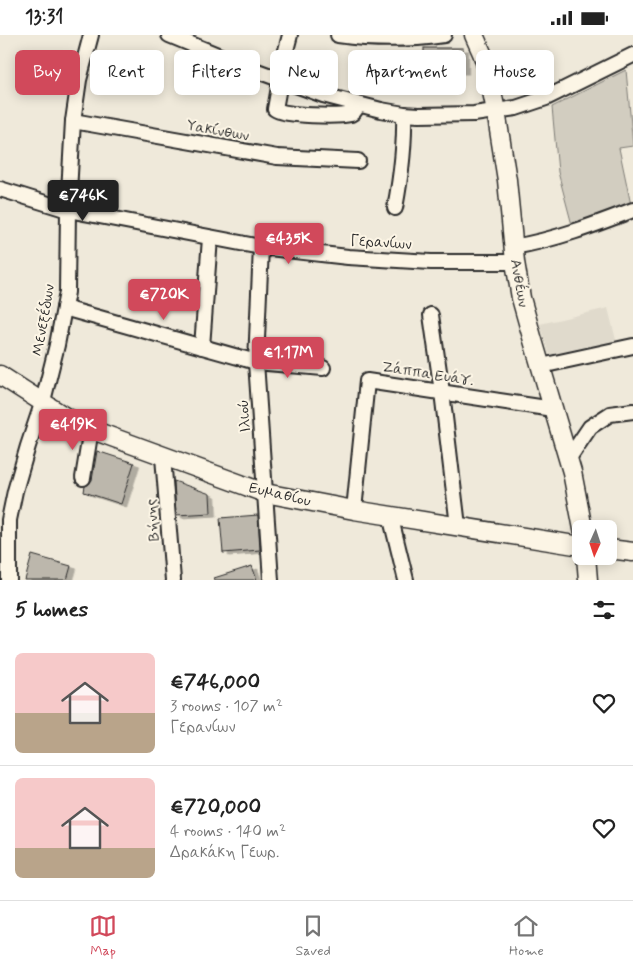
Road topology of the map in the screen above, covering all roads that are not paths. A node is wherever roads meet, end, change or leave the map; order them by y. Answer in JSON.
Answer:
{"nodes":[{"id":1,"x":91,"y":35,"type":"edge"},
{"id":2,"x":169,"y":35,"type":"edge"},
{"id":3,"x":290,"y":35,"type":"edge"},
{"id":4,"x":338,"y":35,"type":"edge"},
{"id":5,"x":444,"y":35,"type":"edge"},
{"id":6,"x":474,"y":35,"type":"edge"},
{"id":7,"x":287,"y":50,"type":"edge"},
{"id":8,"x":633,"y":55,"type":"edge"},
{"id":9,"x":270,"y":75,"type":"edge"},
{"id":10,"x":277,"y":95,"type":"edge"},
{"id":11,"x":324,"y":95,"type":"edge"},
{"id":12,"x":358,"y":105,"type":"junction"},
{"id":13,"x":496,"y":111,"type":"junction"},
{"id":14,"x":404,"y":114,"type":"junction"},
{"id":15,"x":73,"y":121,"type":"junction"},
{"id":16,"x":358,"y":161,"type":"dead end"},
{"id":17,"x":0,"y":189,"type":"edge"},
{"id":18,"x":395,"y":208,"type":"dead end"},
{"id":19,"x":68,"y":210,"type":"junction"},
{"id":20,"x":633,"y":210,"type":"edge"},
{"id":21,"x":210,"y":238,"type":"junction"},
{"id":22,"x":261,"y":247,"type":"junction"},
{"id":23,"x":514,"y":255,"type":"junction"},
{"id":24,"x":64,"y":308,"type":"junction"},
{"id":25,"x":431,"y":315,"type":"dead end"},
{"id":26,"x":633,"y":345,"type":"edge"},
{"id":27,"x":202,"y":347,"type":"junction"},
{"id":28,"x":256,"y":362,"type":"junction"},
{"id":29,"x":541,"y":366,"type":"junction"},
{"id":30,"x":323,"y":368,"type":"dead end"},
{"id":31,"x":0,"y":375,"type":"edge"},
{"id":32,"x":442,"y":392,"type":"junction"},
{"id":33,"x":43,"y":401,"type":"junction"},
{"id":34,"x":553,"y":409,"type":"junction"},
{"id":35,"x":633,"y":411,"type":"edge"},
{"id":36,"x":91,"y":429,"type":"junction"},
{"id":37,"x":163,"y":457,"type":"junction"},
{"id":38,"x":568,"y":458,"type":"junction"},
{"id":39,"x":84,"y":478,"type":"dead end"},
{"id":40,"x":265,"y":493,"type":"junction"},
{"id":41,"x":354,"y":510,"type":"junction"},
{"id":42,"x":390,"y":515,"type":"junction"},
{"id":43,"x":4,"y":519,"type":"edge"},
{"id":44,"x":582,"y":520,"type":"edge"},
{"id":45,"x":458,"y":526,"type":"junction"},
{"id":46,"x":572,"y":545,"type":"edge"},
{"id":47,"x":618,"y":550,"type":"edge"},
{"id":48,"x":633,"y":552,"type":"edge"},
{"id":49,"x":587,"y":565,"type":"edge"},
{"id":50,"x":9,"y":580,"type":"edge"},
{"id":51,"x":173,"y":580,"type":"edge"},
{"id":52,"x":271,"y":580,"type":"edge"},
{"id":53,"x":406,"y":580,"type":"edge"},
{"id":54,"x":588,"y":580,"type":"edge"}],
"edges":[{"from":1,"to":15,"type":"street","name":"Μενεξέδων"},
{"from":2,"to":9,"type":"street"},
{"from":3,"to":7,"type":"street"},
{"from":4,"to":5,"type":"street"},
{"from":6,"to":13,"type":"street","name":"Ανθέων"},
{"from":8,"to":13,"type":"street"},
{"from":10,"to":12,"type":"street"},
{"from":11,"to":12,"type":"street"},
{"from":12,"to":14,"type":"street"},
{"from":13,"to":14,"type":"street"},
{"from":13,"to":23,"type":"street","name":"Ανθέων"},
{"from":14,"to":18,"type":"street"},
{"from":15,"to":16,"type":"street","name":"Υακίνθων"},
{"from":15,"to":19,"type":"street","name":"Μενεξέδων"},
{"from":17,"to":19,"type":"street","name":"Γερανίων"},
{"from":19,"to":21,"type":"street","name":"Γερανίων"},
{"from":19,"to":24,"type":"street","name":"Μενεξέδων"},
{"from":20,"to":23,"type":"street","name":"Γερανίων"},
{"from":21,"to":22,"type":"street","name":"Γερανίων"},
{"from":21,"to":27,"type":"street"},
{"from":22,"to":23,"type":"street","name":"Γερανίων"},
{"from":22,"to":28,"type":"street","name":"Ιλιού"},
{"from":23,"to":29,"type":"street","name":"Ανθέων"},
{"from":24,"to":27,"type":"street"},
{"from":24,"to":33,"type":"street","name":"Μενεξέδων"},
{"from":25,"to":32,"type":"street"},
{"from":26,"to":29,"type":"street"},
{"from":27,"to":28,"type":"street"},
{"from":28,"to":30,"type":"street"},
{"from":28,"to":40,"type":"street","name":"Ιλιού"},
{"from":29,"to":34,"type":"street","name":"Ανθέων"},
{"from":31,"to":33,"type":"street","name":"Ευμαθίου"},
{"from":32,"to":34,"type":"street","name":"Ζάππα Ευάγ."},
{"from":32,"to":41,"type":"street","name":"Ζάππα Ευάγ."},
{"from":32,"to":45,"type":"street"},
{"from":33,"to":36,"type":"street","name":"Ευμαθίου"},
{"from":33,"to":43,"type":"street","name":"Μενεξέδων"},
{"from":34,"to":38,"type":"street","name":"Ανθέων"},
{"from":35,"to":38,"type":"street"},
{"from":36,"to":37,"type":"street","name":"Ευμαθίου"},
{"from":36,"to":39,"type":"street"},
{"from":37,"to":40,"type":"street","name":"Ευμαθίου"},
{"from":37,"to":51,"type":"street","name":"Βήνης"},
{"from":38,"to":44,"type":"street","name":"Ανθέων"},
{"from":40,"to":41,"type":"street","name":"Ευμαθίου"},
{"from":40,"to":52,"type":"street","name":"Ιλιού"},
{"from":41,"to":42,"type":"street","name":"Ευμαθίου"},
{"from":42,"to":45,"type":"street","name":"Ευμαθίου"},
{"from":42,"to":53,"type":"street"},
{"from":43,"to":50,"type":"street","name":"Μενεξέδων"},
{"from":45,"to":46,"type":"street","name":"Ευμαθίου"},
{"from":47,"to":48,"type":"street"},
{"from":49,"to":54,"type":"street"}]}
